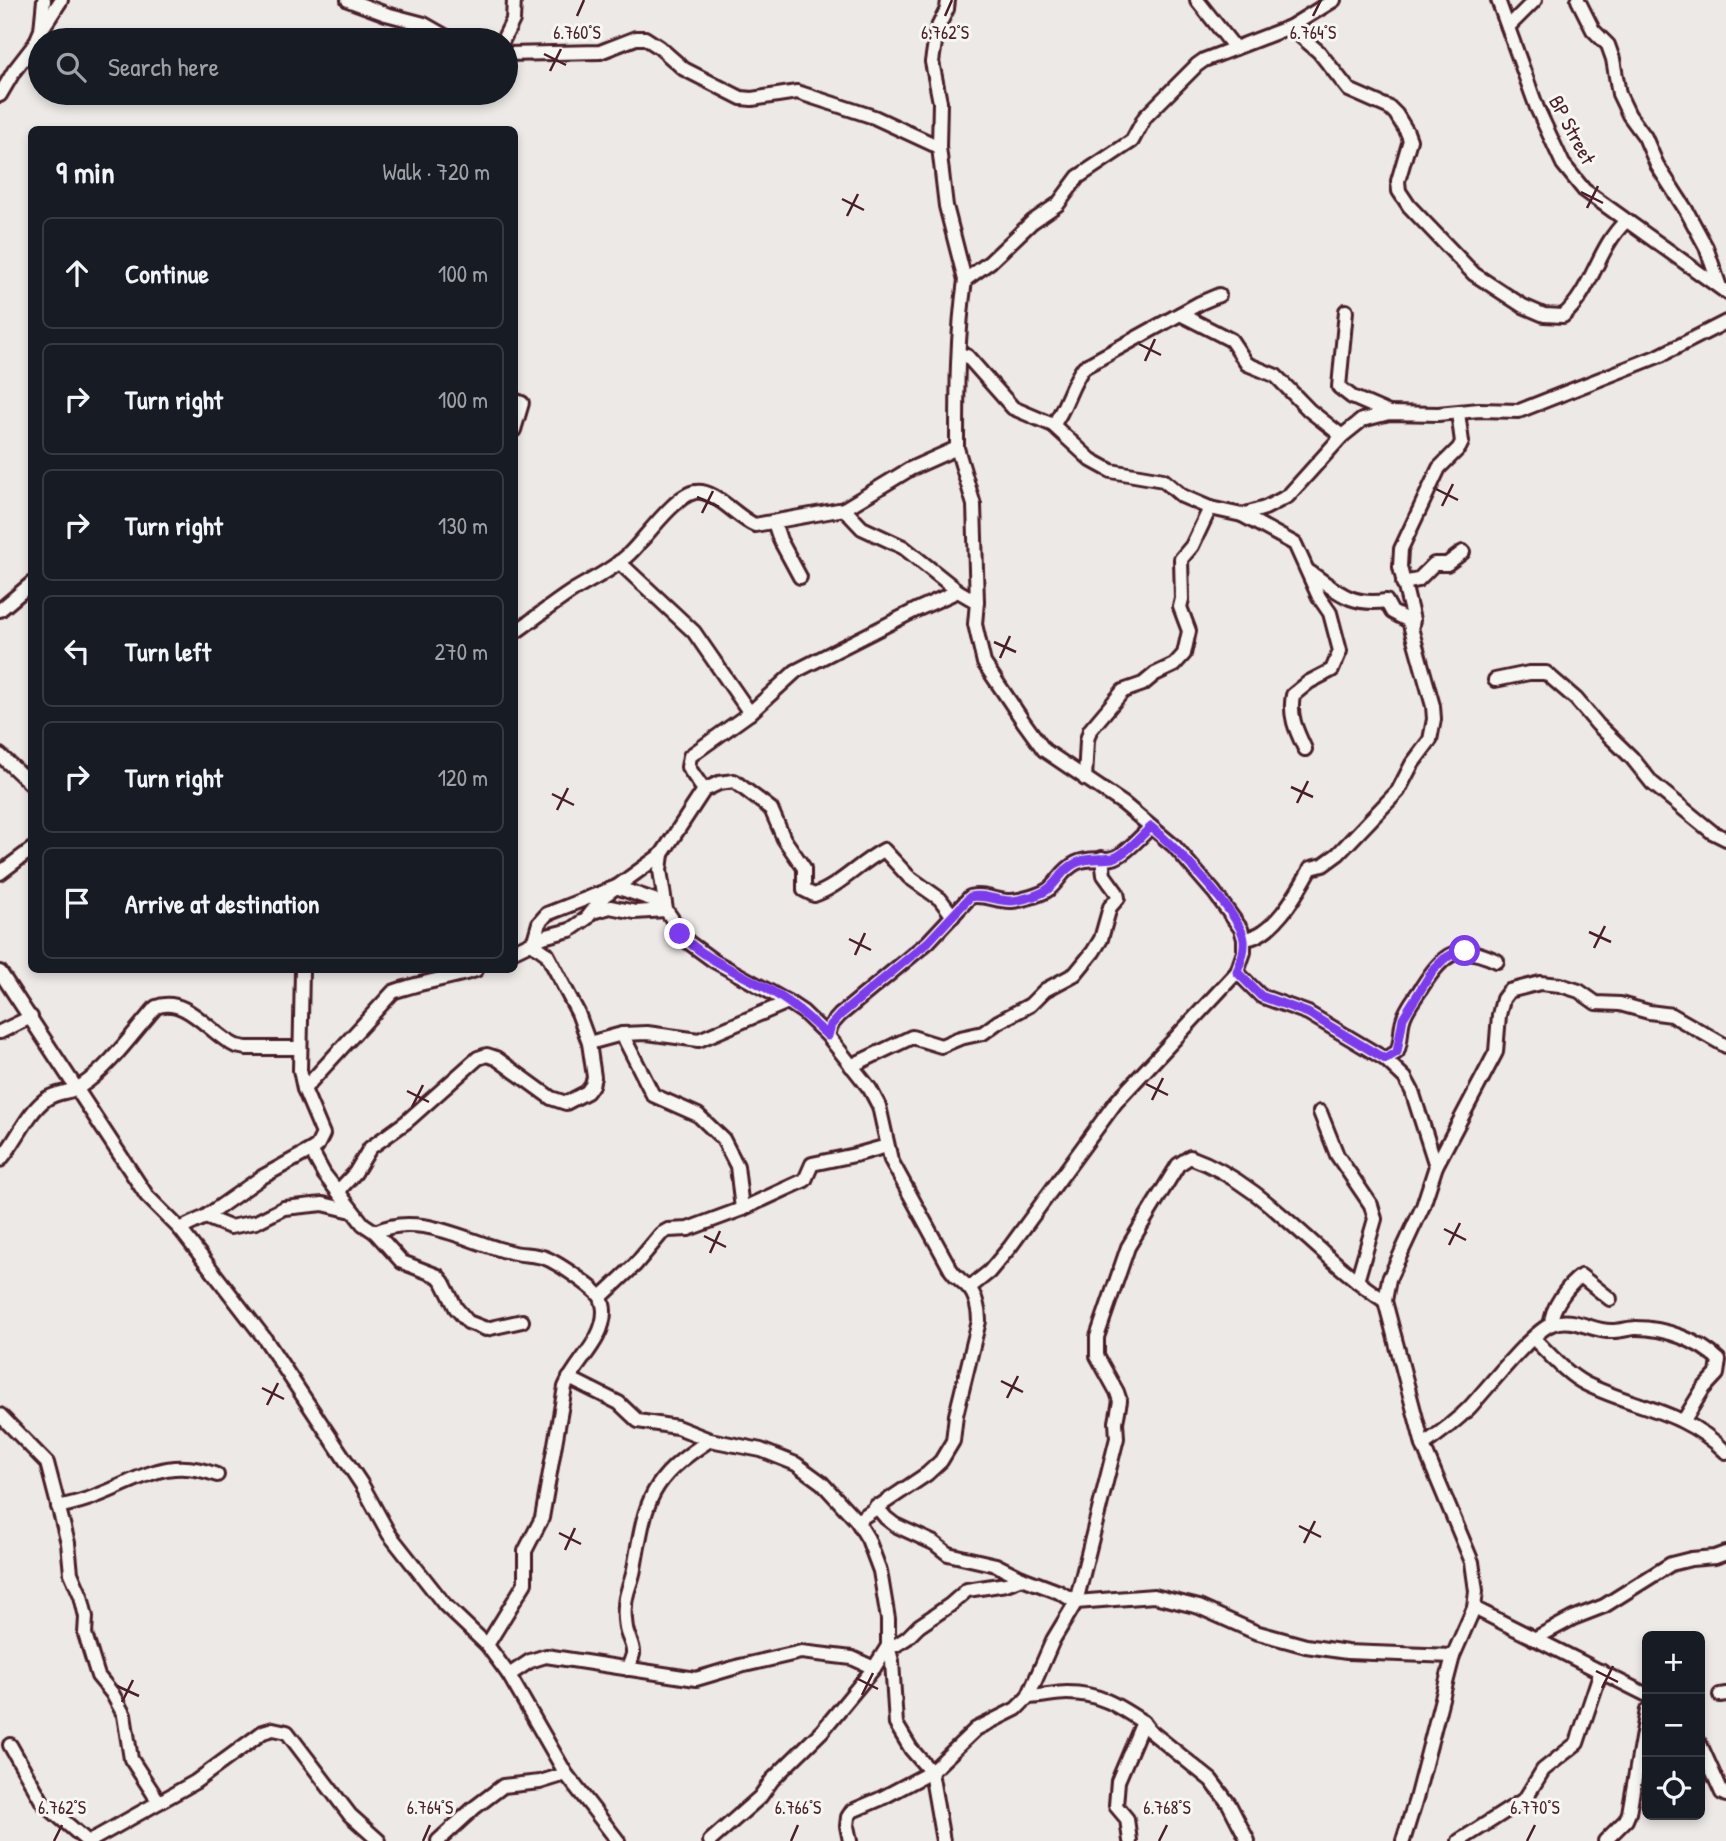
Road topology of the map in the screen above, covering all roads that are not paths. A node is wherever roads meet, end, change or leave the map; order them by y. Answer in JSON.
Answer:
{"nodes":[{"id":1,"x":44,"y":0,"type":"edge"},
{"id":2,"x":61,"y":0,"type":"edge"},
{"id":3,"x":348,"y":0,"type":"edge"},
{"id":4,"x":514,"y":0,"type":"edge"},
{"id":5,"x":948,"y":0,"type":"edge"},
{"id":6,"x":1197,"y":0,"type":"edge"},
{"id":7,"x":1334,"y":0,"type":"edge"},
{"id":8,"x":1499,"y":0,"type":"edge"},
{"id":9,"x":1535,"y":0,"type":"edge"},
{"id":10,"x":1578,"y":0,"type":"edge"},
{"id":11,"x":1290,"y":27,"type":"junction"},
{"id":12,"x":1508,"y":27,"type":"junction"},
{"id":13,"x":41,"y":28,"type":"edge"},
{"id":14,"x":42,"y":28,"type":"edge"},
{"id":15,"x":431,"y":28,"type":"edge"},
{"id":16,"x":509,"y":28,"type":"edge"},
{"id":17,"x":1235,"y":48,"type":"junction"},
{"id":18,"x":28,"y":54,"type":"edge"},
{"id":19,"x":518,"y":54,"type":"edge"},
{"id":20,"x":0,"y":95,"type":"edge"},
{"id":21,"x":939,"y":147,"type":"junction"},
{"id":22,"x":1626,"y":222,"type":"junction"},
{"id":23,"x":965,"y":280,"type":"junction"},
{"id":24,"x":1723,"y":289,"type":"edge"},
{"id":25,"x":1219,"y":295,"type":"dead end"},
{"id":26,"x":1346,"y":311,"type":"dead end"},
{"id":27,"x":1180,"y":314,"type":"junction"},
{"id":28,"x":1726,"y":322,"type":"edge"},
{"id":29,"x":959,"y":354,"type":"junction"},
{"id":30,"x":518,"y":402,"type":"edge"},
{"id":31,"x":1389,"y":413,"type":"junction"},
{"id":32,"x":1458,"y":413,"type":"junction"},
{"id":33,"x":518,"y":419,"type":"edge"},
{"id":34,"x":1052,"y":425,"type":"junction"},
{"id":35,"x":1342,"y":436,"type":"junction"},
{"id":36,"x":957,"y":448,"type":"junction"},
{"id":37,"x":1210,"y":508,"type":"junction"},
{"id":38,"x":844,"y":509,"type":"junction"},
{"id":39,"x":1242,"y":515,"type":"junction"},
{"id":40,"x":774,"y":522,"type":"junction"},
{"id":41,"x":1463,"y":552,"type":"dead end"},
{"id":42,"x":619,"y":562,"type":"junction"},
{"id":43,"x":1308,"y":572,"type":"junction"},
{"id":44,"x":800,"y":577,"type":"dead end"},
{"id":45,"x":1403,"y":583,"type":"junction"},
{"id":46,"x":28,"y":586,"type":"edge"},
{"id":47,"x":958,"y":591,"type":"junction"},
{"id":48,"x":977,"y":601,"type":"junction"},
{"id":49,"x":0,"y":610,"type":"edge"},
{"id":50,"x":1412,"y":625,"type":"junction"},
{"id":51,"x":518,"y":631,"type":"edge"},
{"id":52,"x":1494,"y":680,"type":"dead end"},
{"id":53,"x":750,"y":713,"type":"junction"},
{"id":54,"x":1305,"y":749,"type":"dead end"},
{"id":55,"x":0,"y":755,"type":"edge"},
{"id":56,"x":1086,"y":779,"type":"junction"},
{"id":57,"x":28,"y":781,"type":"edge"},
{"id":58,"x":704,"y":790,"type":"junction"},
{"id":59,"x":1151,"y":827,"type":"junction"},
{"id":60,"x":1726,"y":839,"type":"edge"},
{"id":61,"x":28,"y":852,"type":"edge"},
{"id":62,"x":662,"y":854,"type":"junction"},
{"id":63,"x":1102,"y":858,"type":"junction"},
{"id":64,"x":0,"y":873,"type":"edge"},
{"id":65,"x":617,"y":887,"type":"junction"},
{"id":66,"x":666,"y":910,"type":"junction"},
{"id":67,"x":592,"y":912,"type":"junction"},
{"id":68,"x":953,"y":916,"type":"junction"},
{"id":69,"x":1244,"y":939,"type":"junction"},
{"id":70,"x":533,"y":944,"type":"junction"},
{"id":71,"x":518,"y":950,"type":"edge"},
{"id":72,"x":1497,"y":961,"type":"dead end"},
{"id":73,"x":0,"y":972,"type":"edge"},
{"id":74,"x":1237,"y":972,"type":"junction"},
{"id":75,"x":302,"y":973,"type":"edge"},
{"id":76,"x":466,"y":973,"type":"edge"},
{"id":77,"x":788,"y":1002,"type":"junction"},
{"id":78,"x":31,"y":1017,"type":"junction"},
{"id":79,"x":0,"y":1032,"type":"edge"},
{"id":80,"x":622,"y":1034,"type":"junction"},
{"id":81,"x":828,"y":1036,"type":"junction"},
{"id":82,"x":589,"y":1042,"type":"junction"},
{"id":83,"x":1726,"y":1046,"type":"edge"},
{"id":84,"x":299,"y":1048,"type":"junction"},
{"id":85,"x":1385,"y":1059,"type":"junction"},
{"id":86,"x":851,"y":1066,"type":"junction"},
{"id":87,"x":77,"y":1089,"type":"junction"},
{"id":88,"x":304,"y":1089,"type":"junction"},
{"id":89,"x":1320,"y":1112,"type":"dead end"},
{"id":90,"x":887,"y":1146,"type":"junction"},
{"id":91,"x":312,"y":1150,"type":"junction"},
{"id":92,"x":0,"y":1160,"type":"edge"},
{"id":93,"x":1436,"y":1166,"type":"junction"},
{"id":94,"x":340,"y":1194,"type":"junction"},
{"id":95,"x":742,"y":1209,"type":"junction"},
{"id":96,"x":352,"y":1211,"type":"junction"},
{"id":97,"x":205,"y":1217,"type":"junction"},
{"id":98,"x":180,"y":1229,"type":"junction"},
{"id":99,"x":374,"y":1232,"type":"junction"},
{"id":100,"x":1357,"y":1281,"type":"junction"},
{"id":101,"x":969,"y":1287,"type":"junction"},
{"id":102,"x":601,"y":1297,"type":"junction"},
{"id":103,"x":1609,"y":1298,"type":"dead end"},
{"id":104,"x":1385,"y":1301,"type":"junction"},
{"id":105,"x":522,"y":1321,"type":"dead end"},
{"id":106,"x":1551,"y":1324,"type":"junction"},
{"id":107,"x":1533,"y":1338,"type":"junction"},
{"id":108,"x":1722,"y":1358,"type":"edge"},
{"id":109,"x":569,"y":1378,"type":"junction"},
{"id":110,"x":0,"y":1415,"type":"edge"},
{"id":111,"x":1684,"y":1420,"type":"junction"},
{"id":112,"x":710,"y":1440,"type":"junction"},
{"id":113,"x":1423,"y":1445,"type":"junction"},
{"id":114,"x":1726,"y":1452,"type":"edge"},
{"id":115,"x":217,"y":1475,"type":"dead end"},
{"id":116,"x":876,"y":1506,"type":"junction"},
{"id":117,"x":58,"y":1507,"type":"junction"},
{"id":118,"x":857,"y":1521,"type":"junction"},
{"id":119,"x":1726,"y":1553,"type":"edge"},
{"id":120,"x":1022,"y":1578,"type":"junction"},
{"id":121,"x":1076,"y":1602,"type":"junction"},
{"id":122,"x":1474,"y":1608,"type":"junction"},
{"id":123,"x":1534,"y":1639,"type":"junction"},
{"id":124,"x":488,"y":1645,"type":"junction"},
{"id":125,"x":888,"y":1646,"type":"junction"},
{"id":126,"x":1453,"y":1656,"type":"junction"},
{"id":127,"x":874,"y":1668,"type":"junction"},
{"id":128,"x":628,"y":1669,"type":"junction"},
{"id":129,"x":1601,"y":1671,"type":"junction"},
{"id":130,"x":509,"y":1675,"type":"junction"},
{"id":131,"x":1645,"y":1694,"type":"edge"},
{"id":132,"x":1028,"y":1697,"type":"junction"},
{"id":133,"x":1143,"y":1722,"type":"junction"},
{"id":134,"x":1642,"y":1739,"type":"edge"},
{"id":135,"x":10,"y":1745,"type":"dead end"},
{"id":136,"x":1705,"y":1755,"type":"edge"},
{"id":137,"x":931,"y":1772,"type":"junction"},
{"id":138,"x":566,"y":1774,"type":"junction"},
{"id":139,"x":1726,"y":1795,"type":"edge"},
{"id":140,"x":159,"y":1802,"type":"junction"},
{"id":141,"x":88,"y":1841,"type":"edge"},
{"id":142,"x":379,"y":1841,"type":"edge"},
{"id":143,"x":438,"y":1841,"type":"edge"},
{"id":144,"x":618,"y":1841,"type":"edge"},
{"id":145,"x":710,"y":1841,"type":"edge"},
{"id":146,"x":850,"y":1841,"type":"edge"},
{"id":147,"x":943,"y":1841,"type":"edge"},
{"id":148,"x":1130,"y":1841,"type":"edge"},
{"id":149,"x":1248,"y":1841,"type":"edge"},
{"id":150,"x":1403,"y":1841,"type":"edge"},
{"id":151,"x":1459,"y":1841,"type":"edge"},
{"id":152,"x":1605,"y":1841,"type":"edge"}],
"edges":[{"from":1,"to":13,"type":"street"},
{"from":2,"to":14,"type":"street"},
{"from":3,"to":15,"type":"street"},
{"from":4,"to":16,"type":"street"},
{"from":5,"to":21,"type":"street"},
{"from":6,"to":17,"type":"street"},
{"from":7,"to":11,"type":"street"},
{"from":8,"to":12,"type":"street","name":"BP Street"},
{"from":9,"to":12,"type":"street"},
{"from":10,"to":24,"type":"street"},
{"from":11,"to":17,"type":"street"},
{"from":11,"to":22,"type":"street"},
{"from":12,"to":22,"type":"street","name":"BP Street"},
{"from":17,"to":23,"type":"street"},
{"from":18,"to":20,"type":"street"},
{"from":19,"to":21,"type":"street"},
{"from":21,"to":23,"type":"street"},
{"from":22,"to":24,"type":"street","name":"BP Street"},
{"from":23,"to":29,"type":"street"},
{"from":25,"to":27,"type":"street"},
{"from":26,"to":31,"type":"street"},
{"from":27,"to":34,"type":"street"},
{"from":27,"to":35,"type":"street"},
{"from":28,"to":32,"type":"street"},
{"from":29,"to":34,"type":"street"},
{"from":29,"to":36,"type":"street"},
{"from":30,"to":33,"type":"street"},
{"from":31,"to":32,"type":"street"},
{"from":31,"to":35,"type":"street"},
{"from":32,"to":45,"type":"street"},
{"from":34,"to":37,"type":"street"},
{"from":35,"to":39,"type":"street"},
{"from":36,"to":38,"type":"street"},
{"from":36,"to":48,"type":"street"},
{"from":37,"to":39,"type":"street"},
{"from":37,"to":56,"type":"street"},
{"from":38,"to":40,"type":"street"},
{"from":38,"to":47,"type":"street"},
{"from":39,"to":43,"type":"street"},
{"from":40,"to":42,"type":"street"},
{"from":40,"to":44,"type":"street"},
{"from":41,"to":45,"type":"street"},
{"from":42,"to":51,"type":"street"},
{"from":42,"to":53,"type":"street"},
{"from":43,"to":50,"type":"street"},
{"from":43,"to":54,"type":"street"},
{"from":45,"to":50,"type":"street"},
{"from":46,"to":49,"type":"street"},
{"from":47,"to":48,"type":"street"},
{"from":47,"to":53,"type":"street"},
{"from":48,"to":56,"type":"street"},
{"from":50,"to":69,"type":"street"},
{"from":52,"to":60,"type":"street"},
{"from":53,"to":58,"type":"street"},
{"from":55,"to":57,"type":"street"},
{"from":56,"to":59,"type":"street"},
{"from":58,"to":62,"type":"street"},
{"from":58,"to":68,"type":"street"},
{"from":59,"to":63,"type":"street"},
{"from":59,"to":69,"type":"street"},
{"from":61,"to":64,"type":"street"},
{"from":62,"to":65,"type":"street"},
{"from":62,"to":66,"type":"street"},
{"from":63,"to":68,"type":"street"},
{"from":63,"to":86,"type":"street"},
{"from":65,"to":66,"type":"street"},
{"from":65,"to":67,"type":"street"},
{"from":65,"to":70,"type":"street"},
{"from":66,"to":67,"type":"street"},
{"from":66,"to":77,"type":"street"},
{"from":67,"to":70,"type":"street"},
{"from":68,"to":81,"type":"street"},
{"from":69,"to":74,"type":"street"},
{"from":70,"to":71,"type":"street"},
{"from":70,"to":82,"type":"street"},
{"from":72,"to":85,"type":"street"},
{"from":73,"to":78,"type":"street"},
{"from":74,"to":85,"type":"street"},
{"from":74,"to":101,"type":"street"},
{"from":75,"to":84,"type":"street"},
{"from":76,"to":88,"type":"street"},
{"from":77,"to":80,"type":"street"},
{"from":77,"to":81,"type":"street"},
{"from":78,"to":79,"type":"street"},
{"from":78,"to":87,"type":"street"},
{"from":80,"to":82,"type":"street"},
{"from":80,"to":95,"type":"street"},
{"from":81,"to":86,"type":"street"},
{"from":82,"to":94,"type":"street"},
{"from":83,"to":93,"type":"street"},
{"from":84,"to":87,"type":"street"},
{"from":84,"to":88,"type":"street"},
{"from":85,"to":93,"type":"street"},
{"from":86,"to":90,"type":"street"},
{"from":87,"to":92,"type":"street"},
{"from":87,"to":98,"type":"street"},
{"from":88,"to":91,"type":"street"},
{"from":89,"to":100,"type":"street"},
{"from":90,"to":95,"type":"street"},
{"from":90,"to":101,"type":"street"},
{"from":91,"to":94,"type":"street"},
{"from":91,"to":97,"type":"street"},
{"from":93,"to":104,"type":"street"},
{"from":94,"to":96,"type":"street"},
{"from":95,"to":102,"type":"street"},
{"from":96,"to":97,"type":"street"},
{"from":96,"to":99,"type":"street"},
{"from":97,"to":98,"type":"street"},
{"from":98,"to":124,"type":"street"},
{"from":99,"to":102,"type":"street"},
{"from":99,"to":105,"type":"street"},
{"from":100,"to":104,"type":"street"},
{"from":100,"to":121,"type":"street"},
{"from":101,"to":116,"type":"street"},
{"from":102,"to":109,"type":"street"},
{"from":103,"to":106,"type":"street"},
{"from":104,"to":113,"type":"street"},
{"from":106,"to":107,"type":"street"},
{"from":106,"to":108,"type":"street"},
{"from":107,"to":111,"type":"street"},
{"from":107,"to":113,"type":"street"},
{"from":108,"to":111,"type":"street"},
{"from":109,"to":112,"type":"street"},
{"from":109,"to":124,"type":"street"},
{"from":110,"to":117,"type":"street"},
{"from":111,"to":114,"type":"street"},
{"from":112,"to":118,"type":"street"},
{"from":112,"to":128,"type":"street"},
{"from":113,"to":122,"type":"street"},
{"from":115,"to":117,"type":"street"},
{"from":116,"to":118,"type":"street"},
{"from":116,"to":120,"type":"street"},
{"from":117,"to":140,"type":"street"},
{"from":118,"to":125,"type":"street"},
{"from":119,"to":123,"type":"street"},
{"from":120,"to":121,"type":"street"},
{"from":120,"to":125,"type":"street"},
{"from":121,"to":126,"type":"street"},
{"from":121,"to":132,"type":"street"},
{"from":122,"to":123,"type":"street"},
{"from":122,"to":126,"type":"street"},
{"from":123,"to":129,"type":"street"},
{"from":124,"to":130,"type":"street"},
{"from":125,"to":127,"type":"street"},
{"from":125,"to":137,"type":"street"},
{"from":126,"to":150,"type":"street"},
{"from":127,"to":128,"type":"street"},
{"from":127,"to":145,"type":"street"},
{"from":128,"to":130,"type":"street"},
{"from":129,"to":131,"type":"street"},
{"from":129,"to":151,"type":"street"},
{"from":130,"to":138,"type":"street"},
{"from":132,"to":133,"type":"street"},
{"from":132,"to":137,"type":"street"},
{"from":133,"to":148,"type":"street"},
{"from":133,"to":149,"type":"street"},
{"from":134,"to":152,"type":"street"},
{"from":135,"to":141,"type":"street"},
{"from":136,"to":139,"type":"street"},
{"from":137,"to":146,"type":"street"},
{"from":137,"to":147,"type":"street"},
{"from":138,"to":143,"type":"street"},
{"from":138,"to":144,"type":"street"},
{"from":140,"to":141,"type":"street"},
{"from":140,"to":142,"type":"street"}]}
